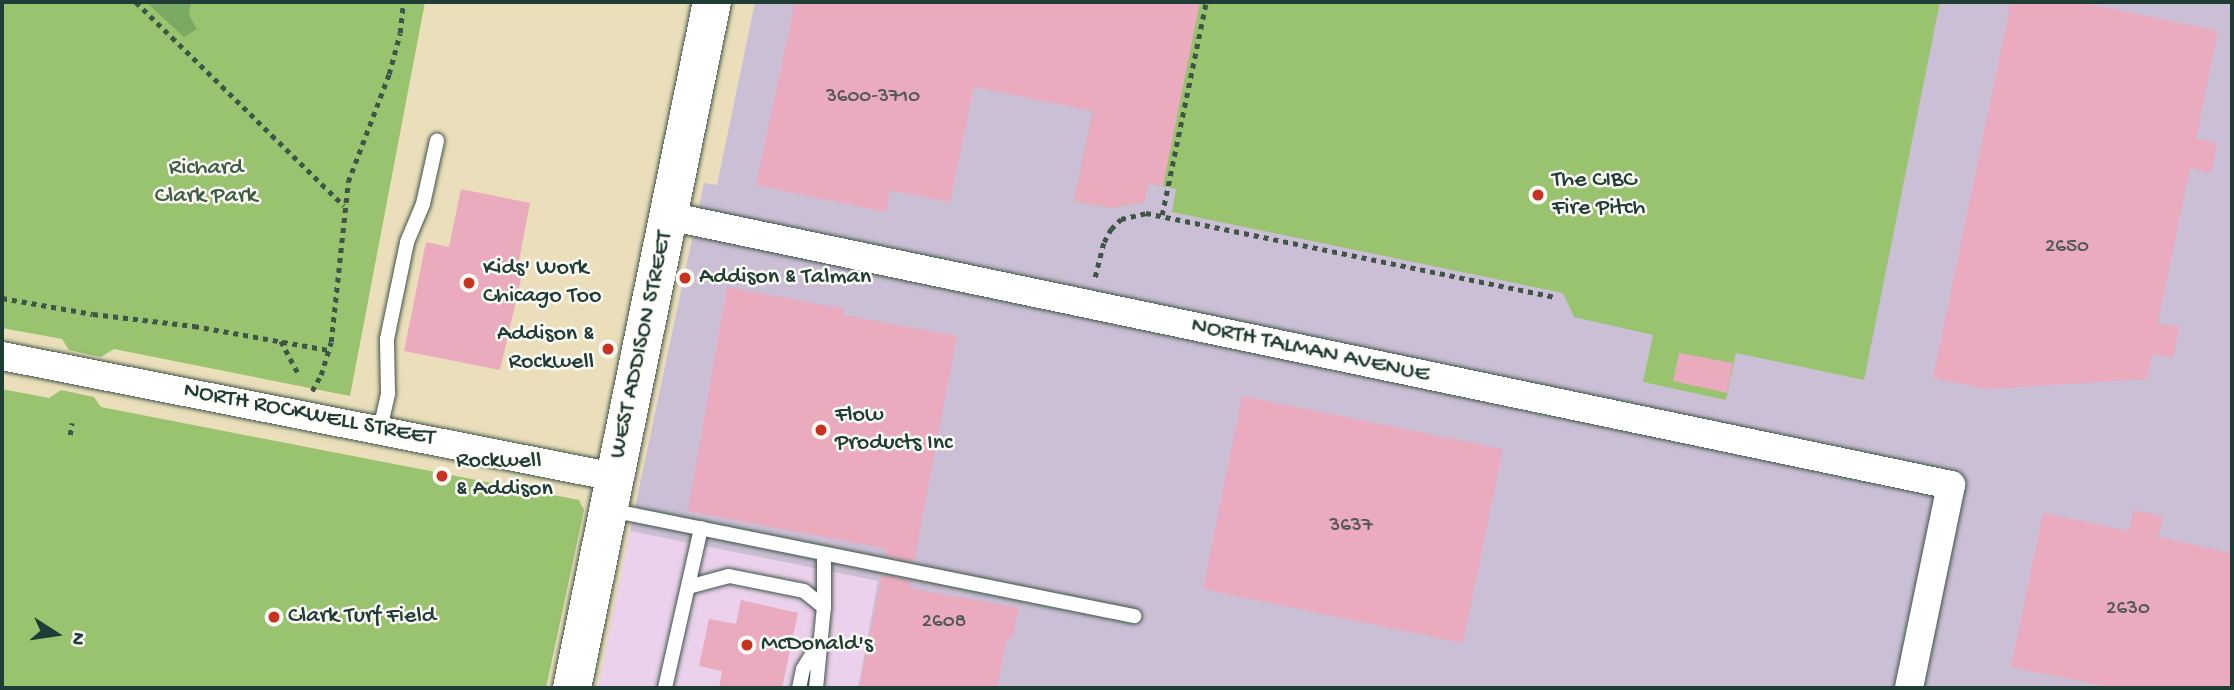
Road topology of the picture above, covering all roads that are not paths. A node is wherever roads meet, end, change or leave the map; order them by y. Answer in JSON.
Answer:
{"nodes":[{"id":1,"x":712,"y":2,"type":"edge"},
{"id":2,"x":437,"y":141,"type":"dead end"},
{"id":3,"x":668,"y":216,"type":"junction"},
{"id":4,"x":2,"y":356,"type":"edge"},
{"id":5,"x":380,"y":429,"type":"junction"},
{"id":6,"x":612,"y":493,"type":"junction"},
{"id":7,"x":701,"y":528,"type":"junction"},
{"id":8,"x":824,"y":554,"type":"junction"},
{"id":9,"x":688,"y":587,"type":"junction"},
{"id":10,"x":824,"y":607,"type":"junction"},
{"id":11,"x":1134,"y":616,"type":"dead end"},
{"id":12,"x":820,"y":642,"type":"junction"},
{"id":13,"x":572,"y":688,"type":"edge"},
{"id":14,"x":665,"y":688,"type":"edge"},
{"id":15,"x":799,"y":688,"type":"edge"},
{"id":16,"x":816,"y":688,"type":"edge"},
{"id":17,"x":1909,"y":688,"type":"edge"}],
"edges":[{"from":1,"to":3,"type":"main road","name":"WEST ADDISON STREET"},
{"from":2,"to":5,"type":"lane"},
{"from":3,"to":6,"type":"main road","name":"WEST ADDISON STREET"},
{"from":3,"to":17,"type":"street","name":"NORTH TALMAN AVENUE"},
{"from":4,"to":5,"type":"street","name":"NORTH ROCKWELL STREET"},
{"from":5,"to":6,"type":"street","name":"NORTH ROCKWELL STREET"},
{"from":6,"to":7,"type":"lane"},
{"from":6,"to":13,"type":"main road","name":"WEST ADDISON STREET"},
{"from":7,"to":8,"type":"lane"},
{"from":7,"to":9,"type":"lane"},
{"from":8,"to":10,"type":"lane"},
{"from":8,"to":11,"type":"lane"},
{"from":9,"to":10,"type":"lane"},
{"from":9,"to":14,"type":"lane"},
{"from":10,"to":12,"type":"lane"},
{"from":12,"to":15,"type":"lane"},
{"from":12,"to":16,"type":"lane"}]}
